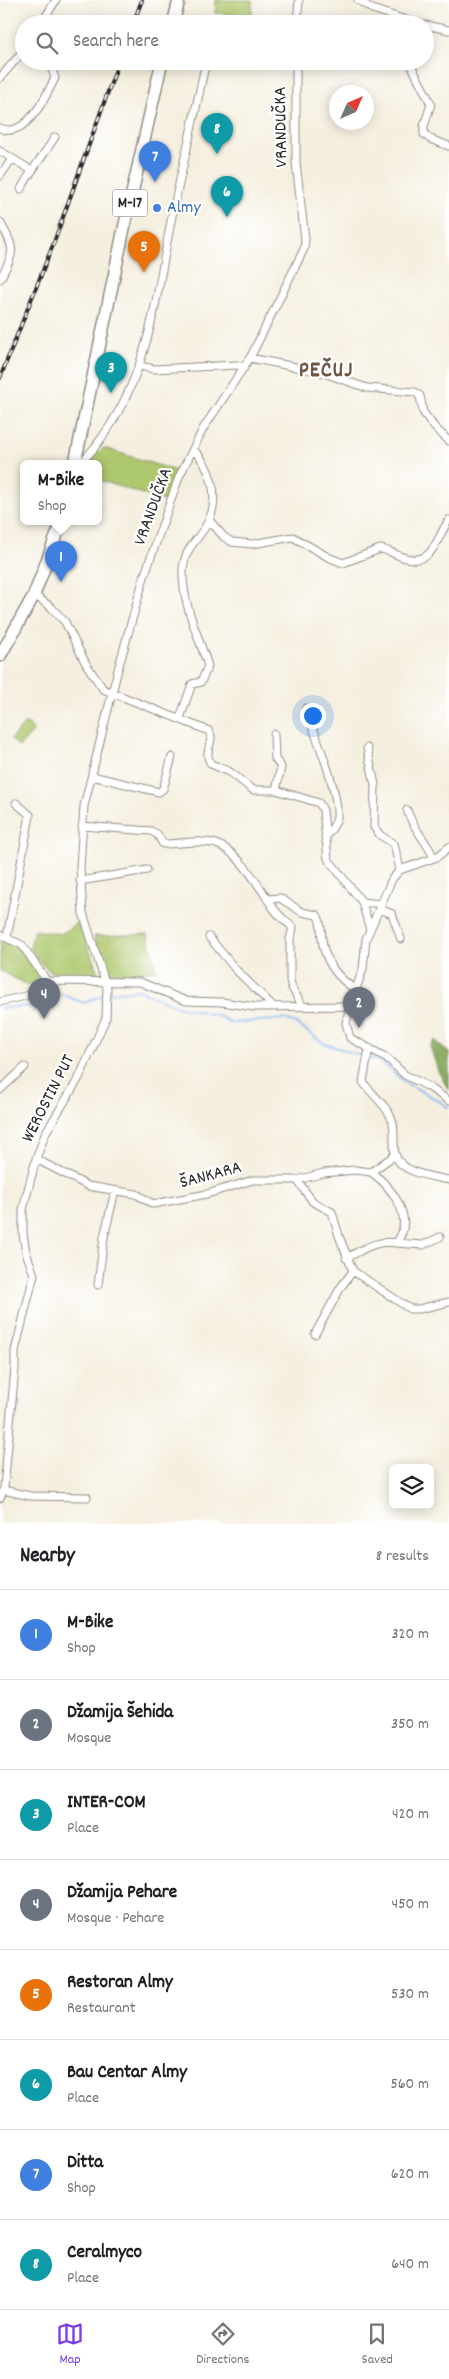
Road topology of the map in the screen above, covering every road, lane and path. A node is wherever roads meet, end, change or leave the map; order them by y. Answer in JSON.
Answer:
{"nodes":[{"id":1,"x":56,"y":0,"type":"edge"},
{"id":2,"x":179,"y":0,"type":"edge"},
{"id":3,"x":299,"y":0,"type":"edge"},
{"id":4,"x":358,"y":0,"type":"edge"},
{"id":5,"x":47,"y":15,"type":"edge"},
{"id":6,"x":177,"y":15,"type":"edge"},
{"id":7,"x":298,"y":15,"type":"edge"},
{"id":8,"x":389,"y":15,"type":"edge"},
{"id":9,"x":434,"y":27,"type":"edge"},
{"id":10,"x":449,"y":30,"type":"edge"},
{"id":11,"x":15,"y":60,"type":"edge"},
{"id":12,"x":52,"y":70,"type":"edge"},
{"id":13,"x":160,"y":70,"type":"edge"},
{"id":14,"x":204,"y":70,"type":"edge"},
{"id":15,"x":296,"y":70,"type":"edge"},
{"id":16,"x":414,"y":70,"type":"edge"},
{"id":17,"x":0,"y":78,"type":"edge"},
{"id":18,"x":0,"y":128,"type":"edge"},
{"id":19,"x":55,"y":137,"type":"dead end"},
{"id":20,"x":449,"y":146,"type":"edge"},
{"id":21,"x":0,"y":151,"type":"edge"},
{"id":22,"x":12,"y":159,"type":"junction"},
{"id":23,"x":31,"y":170,"type":"junction"},
{"id":24,"x":0,"y":176,"type":"edge"},
{"id":25,"x":21,"y":189,"type":"dead end"},
{"id":26,"x":0,"y":222,"type":"edge"},
{"id":27,"x":0,"y":279,"type":"edge"},
{"id":28,"x":250,"y":358,"type":"junction"},
{"id":29,"x":140,"y":366,"type":"junction"},
{"id":30,"x":244,"y":368,"type":"junction"},
{"id":31,"x":449,"y":441,"type":"edge"},
{"id":32,"x":194,"y":449,"type":"junction"},
{"id":33,"x":76,"y":460,"type":"edge"},
{"id":34,"x":84,"y":460,"type":"edge"},
{"id":35,"x":209,"y":520,"type":"junction"},
{"id":36,"x":449,"y":520,"type":"edge"},
{"id":37,"x":61,"y":525,"type":"edge"},
{"id":38,"x":34,"y":596,"type":"junction"},
{"id":39,"x":0,"y":656,"type":"edge"},
{"id":40,"x":113,"y":693,"type":"junction"},
{"id":41,"x":306,"y":708,"type":"dead end"},
{"id":42,"x":180,"y":718,"type":"junction"},
{"id":43,"x":274,"y":734,"type":"dead end"},
{"id":44,"x":367,"y":748,"type":"dead end"},
{"id":45,"x":172,"y":757,"type":"dead end"},
{"id":46,"x":92,"y":776,"type":"junction"},
{"id":47,"x":276,"y":790,"type":"junction"},
{"id":48,"x":16,"y":803,"type":"dead end"},
{"id":49,"x":407,"y":810,"type":"dead end"},
{"id":50,"x":82,"y":826,"type":"junction"},
{"id":51,"x":325,"y":837,"type":"junction"},
{"id":52,"x":449,"y":847,"type":"edge"},
{"id":53,"x":434,"y":858,"type":"junction"},
{"id":54,"x":147,"y":870,"type":"dead end"},
{"id":55,"x":400,"y":870,"type":"junction"},
{"id":56,"x":80,"y":881,"type":"junction"},
{"id":57,"x":267,"y":899,"type":"junction"},
{"id":58,"x":362,"y":902,"type":"junction"},
{"id":59,"x":381,"y":906,"type":"junction"},
{"id":60,"x":370,"y":930,"type":"junction"},
{"id":61,"x":3,"y":936,"type":"edge"},
{"id":62,"x":210,"y":937,"type":"dead end"},
{"id":63,"x":402,"y":939,"type":"dead end"},
{"id":64,"x":47,"y":981,"type":"junction"},
{"id":65,"x":107,"y":989,"type":"junction"},
{"id":66,"x":356,"y":990,"type":"junction"},
{"id":67,"x":0,"y":1002,"type":"edge"},
{"id":68,"x":302,"y":1005,"type":"junction"},
{"id":69,"x":350,"y":1006,"type":"junction"},
{"id":70,"x":274,"y":1007,"type":"junction"},
{"id":71,"x":368,"y":1055,"type":"junction"},
{"id":72,"x":25,"y":1067,"type":"dead end"},
{"id":73,"x":0,"y":1090,"type":"edge"},
{"id":74,"x":449,"y":1101,"type":"edge"},
{"id":75,"x":395,"y":1155,"type":"junction"},
{"id":76,"x":36,"y":1159,"type":"junction"},
{"id":77,"x":371,"y":1172,"type":"junction"},
{"id":78,"x":297,"y":1180,"type":"junction"},
{"id":79,"x":449,"y":1180,"type":"edge"},
{"id":80,"x":115,"y":1191,"type":"junction"},
{"id":81,"x":440,"y":1237,"type":"dead end"},
{"id":82,"x":396,"y":1243,"type":"junction"},
{"id":83,"x":346,"y":1258,"type":"junction"},
{"id":84,"x":353,"y":1271,"type":"junction"},
{"id":85,"x":98,"y":1285,"type":"dead end"},
{"id":86,"x":449,"y":1302,"type":"edge"},
{"id":87,"x":315,"y":1334,"type":"dead end"},
{"id":88,"x":3,"y":1490,"type":"junction"},
{"id":89,"x":87,"y":1497,"type":"dead end"},
{"id":90,"x":0,"y":1498,"type":"edge"}],
"edges":[{"from":1,"to":5,"type":"street"},
{"from":2,"to":6,"type":"main road"},
{"from":3,"to":7,"type":"street"},
{"from":4,"to":8,"type":"street"},
{"from":9,"to":10,"type":"street"},
{"from":11,"to":17,"type":"street"},
{"from":12,"to":18,"type":"street"},
{"from":13,"to":33,"type":"main road","number":"M-17"},
{"from":14,"to":29,"type":"street"},
{"from":15,"to":28,"type":"street","name":"VRANDUČKA"},
{"from":16,"to":20,"type":"street"},
{"from":19,"to":23,"type":"street"},
{"from":21,"to":22,"type":"street"},
{"from":22,"to":23,"type":"street"},
{"from":22,"to":24,"type":"street"},
{"from":23,"to":25,"type":"street"},
{"from":26,"to":27,"type":"street"},
{"from":28,"to":30,"type":"street","name":"VRANDUČKA"},
{"from":28,"to":31,"type":"street"},
{"from":29,"to":30,"type":"street"},
{"from":29,"to":34,"type":"street"},
{"from":30,"to":32,"type":"street","name":"VRANDUČKA"},
{"from":32,"to":35,"type":"street"},
{"from":32,"to":40,"type":"street","name":"VRANDUČKA"},
{"from":35,"to":36,"type":"street"},
{"from":35,"to":42,"type":"street"},
{"from":37,"to":38,"type":"main road"},
{"from":38,"to":39,"type":"main road"},
{"from":38,"to":40,"type":"street"},
{"from":40,"to":42,"type":"street"},
{"from":40,"to":46,"type":"street","name":"VRANDUČKA"},
{"from":41,"to":51,"type":"street"},
{"from":42,"to":47,"type":"street"},
{"from":43,"to":47,"type":"street"},
{"from":44,"to":55,"type":"street"},
{"from":45,"to":46,"type":"street"},
{"from":46,"to":50,"type":"street","name":"VRANDUČKA"},
{"from":47,"to":51,"type":"street"},
{"from":48,"to":61,"type":"street"},
{"from":49,"to":53,"type":"street"},
{"from":50,"to":56,"type":"street","name":"VRANDUČKA"},
{"from":50,"to":57,"type":"street"},
{"from":51,"to":58,"type":"street"},
{"from":52,"to":53,"type":"street"},
{"from":53,"to":55,"type":"street"},
{"from":54,"to":56,"type":"street"},
{"from":55,"to":59,"type":"street"},
{"from":56,"to":65,"type":"street","name":"VRANDUČKA"},
{"from":57,"to":66,"type":"street"},
{"from":57,"to":68,"type":"street"},
{"from":58,"to":59,"type":"street"},
{"from":58,"to":60,"type":"street"},
{"from":59,"to":60,"type":"street"},
{"from":59,"to":63,"type":"street"},
{"from":60,"to":66,"type":"street"},
{"from":61,"to":64,"type":"street"},
{"from":62,"to":70,"type":"street"},
{"from":64,"to":65,"type":"street"},
{"from":64,"to":67,"type":"street"},
{"from":65,"to":70,"type":"street"},
{"from":65,"to":76,"type":"street","name":"WEROSTIN PUT"},
{"from":66,"to":69,"type":"street"},
{"from":68,"to":69,"type":"street"},
{"from":68,"to":70,"type":"street"},
{"from":69,"to":71,"type":"street"},
{"from":71,"to":74,"type":"street"},
{"from":71,"to":75,"type":"street"},
{"from":72,"to":73,"type":"street"},
{"from":75,"to":77,"type":"street"},
{"from":75,"to":79,"type":"street"},
{"from":76,"to":80,"type":"street","name":"ŠANKARA"},
{"from":76,"to":88,"type":"street","name":"WEROSTIN PUT"},
{"from":77,"to":78,"type":"street","name":"ŠANKARA"},
{"from":77,"to":82,"type":"street"},
{"from":78,"to":80,"type":"street","name":"ŠANKARA"},
{"from":78,"to":83,"type":"street"},
{"from":80,"to":85,"type":"street"},
{"from":81,"to":82,"type":"street"},
{"from":82,"to":83,"type":"street"},
{"from":83,"to":84,"type":"street"},
{"from":84,"to":86,"type":"street"},
{"from":84,"to":87,"type":"street"},
{"from":88,"to":89,"type":"street"},
{"from":88,"to":90,"type":"street","name":"WEROSTIN PUT"}]}
